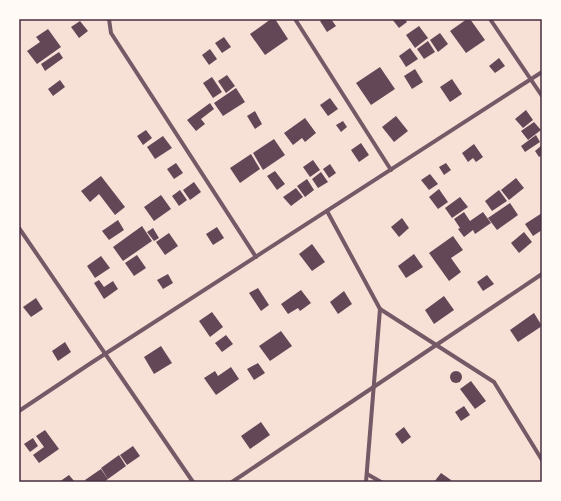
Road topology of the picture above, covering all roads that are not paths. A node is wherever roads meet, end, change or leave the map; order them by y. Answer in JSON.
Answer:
{"nodes":[{"id":1,"x":109,"y":19,"type":"edge"},
{"id":2,"x":295,"y":19,"type":"edge"},
{"id":3,"x":490,"y":19,"type":"edge"},
{"id":4,"x":542,"y":72,"type":"edge"},
{"id":5,"x":530,"y":80,"type":"junction"},
{"id":6,"x":542,"y":96,"type":"edge"},
{"id":7,"x":391,"y":170,"type":"junction"},
{"id":8,"x":327,"y":211,"type":"junction"},
{"id":9,"x":19,"y":228,"type":"edge"},
{"id":10,"x":256,"y":257,"type":"junction"},
{"id":11,"x":542,"y":274,"type":"edge"},
{"id":12,"x":380,"y":309,"type":"junction"},
{"id":13,"x":437,"y":345,"type":"junction"},
{"id":14,"x":105,"y":354,"type":"junction"},
{"id":15,"x":374,"y":387,"type":"junction"},
{"id":16,"x":19,"y":411,"type":"edge"},
{"id":17,"x":542,"y":460,"type":"edge"},
{"id":18,"x":367,"y":474,"type":"junction"},
{"id":19,"x":193,"y":482,"type":"edge"},
{"id":20,"x":232,"y":482,"type":"edge"},
{"id":21,"x":366,"y":482,"type":"edge"},
{"id":22,"x":380,"y":482,"type":"edge"}],
"edges":[{"from":1,"to":10,"type":"street"},
{"from":2,"to":7,"type":"street"},
{"from":3,"to":5,"type":"street"},
{"from":4,"to":5,"type":"street"},
{"from":5,"to":6,"type":"street"},
{"from":5,"to":7,"type":"street"},
{"from":7,"to":8,"type":"street"},
{"from":8,"to":10,"type":"street"},
{"from":8,"to":12,"type":"street"},
{"from":9,"to":14,"type":"street"},
{"from":10,"to":14,"type":"street"},
{"from":11,"to":13,"type":"street"},
{"from":12,"to":13,"type":"street"},
{"from":12,"to":15,"type":"street"},
{"from":13,"to":15,"type":"street"},
{"from":13,"to":17,"type":"street"},
{"from":14,"to":16,"type":"street"},
{"from":14,"to":19,"type":"street"},
{"from":15,"to":18,"type":"street"},
{"from":15,"to":20,"type":"street"},
{"from":18,"to":21,"type":"street"},
{"from":18,"to":22,"type":"street"}]}
